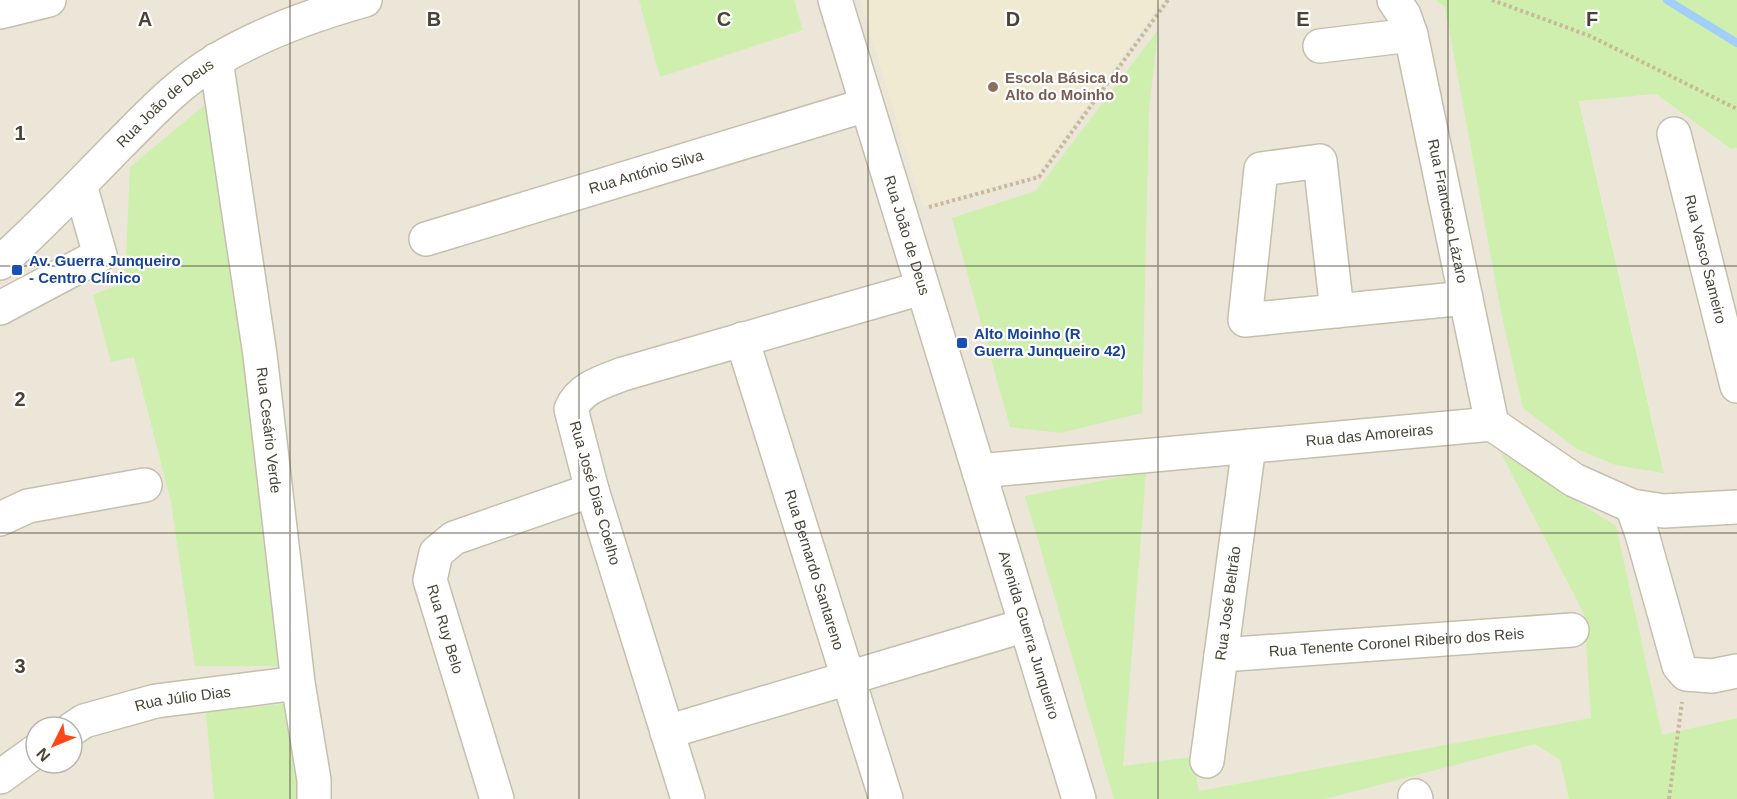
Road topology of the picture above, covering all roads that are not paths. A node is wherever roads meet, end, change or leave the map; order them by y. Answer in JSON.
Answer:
{"nodes":[{"id":1,"x":49,"y":0,"type":"edge"},
{"id":2,"x":365,"y":0,"type":"edge"},
{"id":3,"x":835,"y":0,"type":"edge"},
{"id":4,"x":1394,"y":0,"type":"edge"},
{"id":5,"x":0,"y":12,"type":"edge"},
{"id":6,"x":1411,"y":34,"type":"junction"},
{"id":7,"x":1320,"y":46,"type":"dead end"},
{"id":8,"x":216,"y":60,"type":"junction"},
{"id":9,"x":866,"y":105,"type":"junction"},
{"id":10,"x":1674,"y":134,"type":"dead end"},
{"id":11,"x":80,"y":185,"type":"junction"},
{"id":12,"x":426,"y":239,"type":"dead end"},
{"id":13,"x":0,"y":263,"type":"edge"},
{"id":14,"x":922,"y":288,"type":"junction"},
{"id":15,"x":1466,"y":298,"type":"junction"},
{"id":16,"x":0,"y":308,"type":"edge"},
{"id":17,"x":1337,"y":311,"type":"junction"},
{"id":18,"x":742,"y":339,"type":"junction"},
{"id":19,"x":1737,"y":386,"type":"edge"},
{"id":20,"x":1492,"y":424,"type":"junction"},
{"id":21,"x":1249,"y":446,"type":"junction"},
{"id":22,"x":979,"y":471,"type":"junction"},
{"id":23,"x":145,"y":485,"type":"dead end"},
{"id":24,"x":592,"y":490,"type":"junction"},
{"id":25,"x":1632,"y":506,"type":"junction"},
{"id":26,"x":1737,"y":507,"type":"edge"},
{"id":27,"x":0,"y":519,"type":"edge"},
{"id":28,"x":1026,"y":625,"type":"junction"},
{"id":29,"x":1572,"y":630,"type":"dead end"},
{"id":30,"x":1221,"y":655,"type":"junction"},
{"id":31,"x":1737,"y":671,"type":"edge"},
{"id":32,"x":848,"y":676,"type":"junction"},
{"id":33,"x":298,"y":683,"type":"junction"},
{"id":34,"x":84,"y":721,"type":"edge"},
{"id":35,"x":667,"y":732,"type":"junction"},
{"id":36,"x":24,"y":760,"type":"edge"},
{"id":37,"x":1207,"y":761,"type":"dead end"},
{"id":38,"x":0,"y":777,"type":"edge"},
{"id":39,"x":314,"y":799,"type":"edge"},
{"id":40,"x":497,"y":799,"type":"edge"},
{"id":41,"x":688,"y":799,"type":"edge"},
{"id":42,"x":886,"y":799,"type":"edge"},
{"id":43,"x":1079,"y":799,"type":"edge"}],
"edges":[{"from":1,"to":5,"type":"street"},
{"from":2,"to":8,"type":"street","name":"Rua João de Deus"},
{"from":3,"to":9,"type":"street","name":"Rua João de Deus"},
{"from":4,"to":6,"type":"street","name":"Rua Francisco Lázaro"},
{"from":6,"to":7,"type":"street"},
{"from":6,"to":15,"type":"street","name":"Rua Francisco Lázaro"},
{"from":8,"to":11,"type":"street","name":"Rua João de Deus"},
{"from":8,"to":33,"type":"street","name":"Rua Cesário Verde"},
{"from":9,"to":12,"type":"street","name":"Rua António Silva"},
{"from":9,"to":14,"type":"street","name":"Rua João de Deus"},
{"from":10,"to":19,"type":"street","name":"Rua Vasco Sameiro"},
{"from":11,"to":13,"type":"street","name":"Rua João de Deus"},
{"from":11,"to":16,"type":"street"},
{"from":14,"to":18,"type":"street","name":"Rua José Dias Coelho"},
{"from":14,"to":22,"type":"street","name":"Rua João de Deus"},
{"from":15,"to":17,"type":"street"},
{"from":15,"to":20,"type":"street","name":"Rua Francisco Lázaro"},
{"from":17,"to":17,"type":"street"},
{"from":18,"to":24,"type":"street","name":"Rua José Dias Coelho"},
{"from":18,"to":32,"type":"street","name":"Rua Bernardo Santareno"},
{"from":20,"to":21,"type":"street","name":"Rua das Amoreiras"},
{"from":20,"to":25,"type":"street"},
{"from":21,"to":22,"type":"street","name":"Rua das Amoreiras"},
{"from":21,"to":30,"type":"street","name":"Rua José Beltrão"},
{"from":22,"to":28,"type":"street","name":"Avenida Guerra Junqueiro"},
{"from":23,"to":27,"type":"street"},
{"from":24,"to":35,"type":"street","name":"Rua José Dias Coelho"},
{"from":24,"to":40,"type":"street","name":"Rua Ruy Belo"},
{"from":25,"to":26,"type":"street"},
{"from":25,"to":31,"type":"street"},
{"from":28,"to":32,"type":"street"},
{"from":28,"to":43,"type":"street","name":"Avenida Guerra Junqueiro"},
{"from":29,"to":30,"type":"street","name":"Rua Tenente Coronel Ribeiro dos Reis"},
{"from":30,"to":37,"type":"street","name":"Rua José Beltrão"},
{"from":32,"to":35,"type":"street"},
{"from":32,"to":42,"type":"street","name":"Rua Bernardo Santareno"},
{"from":33,"to":34,"type":"street","name":"Rua Júlio Dias"},
{"from":33,"to":39,"type":"street","name":"Rua Cesário Verde"},
{"from":35,"to":41,"type":"street","name":"Rua José Dias Coelho"},
{"from":36,"to":38,"type":"street"}]}
